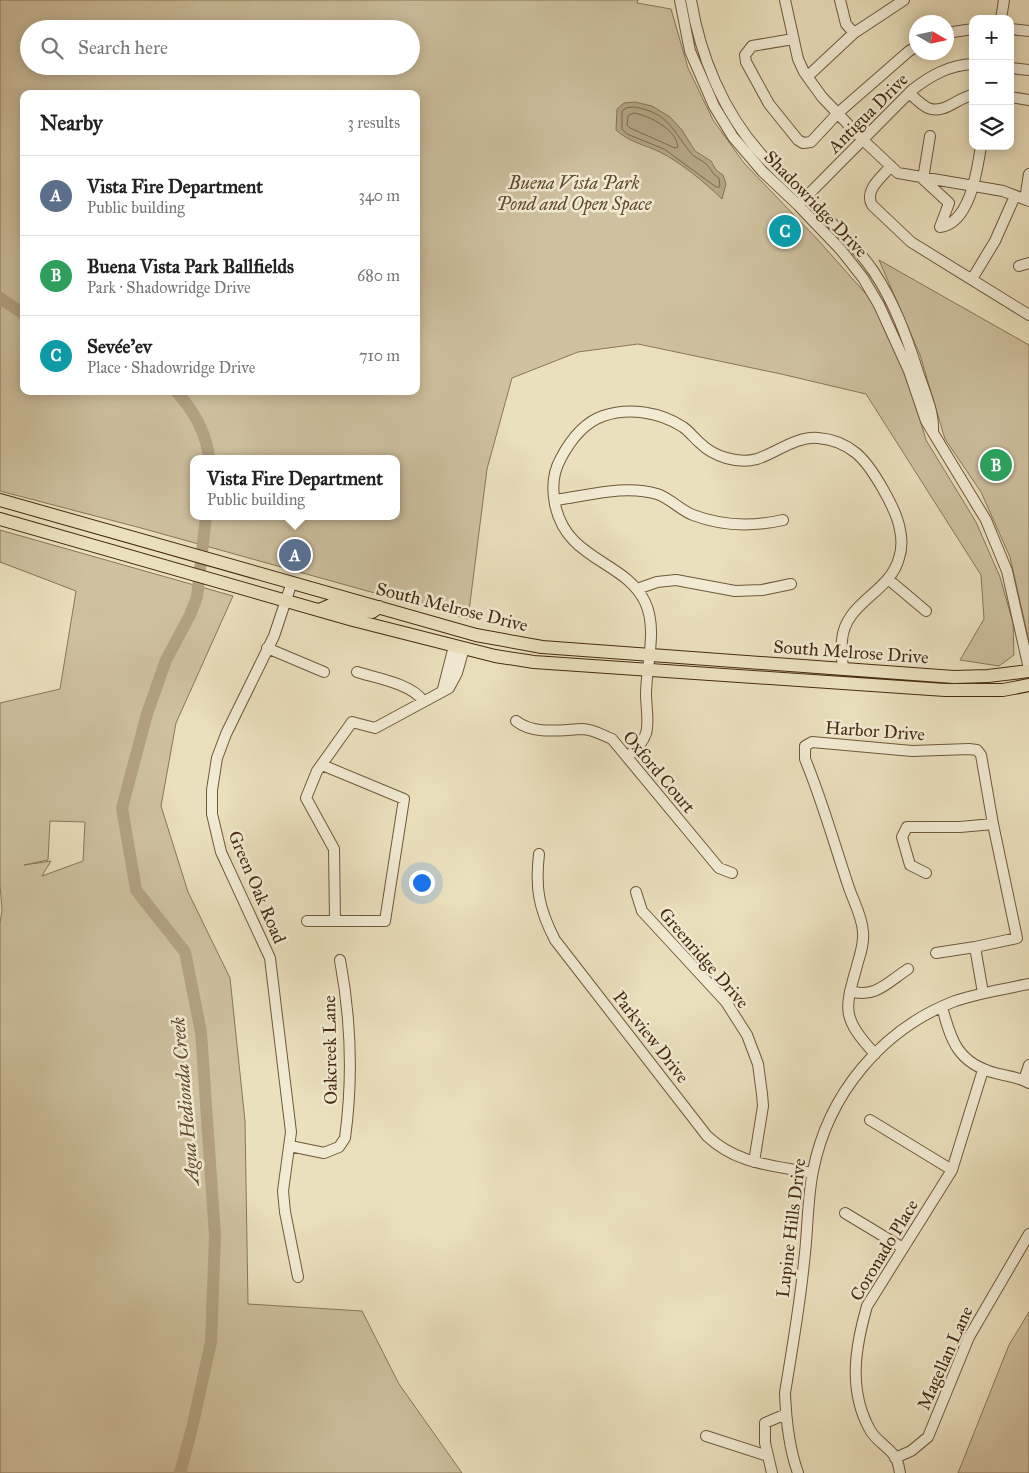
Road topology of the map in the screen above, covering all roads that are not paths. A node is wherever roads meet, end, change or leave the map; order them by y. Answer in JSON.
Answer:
{"nodes":[{"id":1,"x":680,"y":0,"type":"edge"},
{"id":2,"x":692,"y":0,"type":"edge"},
{"id":3,"x":785,"y":0,"type":"edge"},
{"id":4,"x":840,"y":0,"type":"edge"},
{"id":5,"x":904,"y":0,"type":"edge"},
{"id":6,"x":1004,"y":0,"type":"edge"},
{"id":7,"x":1001,"y":15,"type":"edge"},
{"id":8,"x":969,"y":29,"type":"edge"},
{"id":9,"x":1014,"y":29,"type":"edge"},
{"id":10,"x":1029,"y":31,"type":"edge"},
{"id":11,"x":954,"y":32,"type":"edge"},
{"id":12,"x":854,"y":33,"type":"junction"},
{"id":13,"x":794,"y":39,"type":"junction"},
{"id":14,"x":909,"y":53,"type":"edge"},
{"id":15,"x":969,"y":65,"type":"edge"},
{"id":16,"x":1014,"y":68,"type":"edge"},
{"id":17,"x":1029,"y":70,"type":"edge"},
{"id":18,"x":808,"y":76,"type":"junction"},
{"id":19,"x":909,"y":93,"type":"junction"},
{"id":20,"x":969,"y":96,"type":"edge"},
{"id":21,"x":1014,"y":98,"type":"edge"},
{"id":22,"x":1029,"y":100,"type":"edge"},
{"id":23,"x":838,"y":113,"type":"junction"},
{"id":24,"x":930,"y":136,"type":"dead end"},
{"id":25,"x":863,"y":140,"type":"junction"},
{"id":26,"x":979,"y":150,"type":"edge"},
{"id":27,"x":891,"y":166,"type":"junction"},
{"id":28,"x":1029,"y":174,"type":"edge"},
{"id":29,"x":923,"y":178,"type":"junction"},
{"id":30,"x":974,"y":187,"type":"junction"},
{"id":31,"x":806,"y":197,"type":"junction"},
{"id":32,"x":1023,"y":199,"type":"edge"},
{"id":33,"x":798,"y":205,"type":"junction"},
{"id":34,"x":972,"y":280,"type":"junction"},
{"id":35,"x":1029,"y":315,"type":"edge"},
{"id":36,"x":933,"y":431,"type":"junction"},
{"id":37,"x":0,"y":500,"type":"edge"},
{"id":38,"x":554,"y":500,"type":"junction"},
{"id":39,"x":0,"y":519,"type":"edge"},
{"id":40,"x":783,"y":520,"type":"dead end"},
{"id":41,"x":888,"y":579,"type":"junction"},
{"id":42,"x":292,"y":582,"type":"junction"},
{"id":43,"x":791,"y":584,"type":"dead end"},
{"id":44,"x":637,"y":589,"type":"junction"},
{"id":45,"x":286,"y":601,"type":"junction"},
{"id":46,"x":379,"y":607,"type":"junction"},
{"id":47,"x":319,"y":610,"type":"junction"},
{"id":48,"x":926,"y":611,"type":"dead end"},
{"id":49,"x":459,"y":647,"type":"junction"},
{"id":50,"x":267,"y":648,"type":"junction"},
{"id":51,"x":650,"y":655,"type":"junction"},
{"id":52,"x":843,"y":669,"type":"junction"},
{"id":53,"x":1029,"y":670,"type":"edge"},
{"id":54,"x":649,"y":671,"type":"junction"},
{"id":55,"x":324,"y":672,"type":"dead end"},
{"id":56,"x":357,"y":672,"type":"dead end"},
{"id":57,"x":1029,"y":685,"type":"edge"},
{"id":58,"x":423,"y":701,"type":"junction"},
{"id":59,"x":516,"y":721,"type":"dead end"},
{"id":60,"x":627,"y":757,"type":"junction"},
{"id":61,"x":322,"y":764,"type":"junction"},
{"id":62,"x":992,"y":824,"type":"junction"},
{"id":63,"x":539,"y":854,"type":"dead end"},
{"id":64,"x":732,"y":873,"type":"dead end"},
{"id":65,"x":926,"y":873,"type":"dead end"},
{"id":66,"x":636,"y":892,"type":"dead end"},
{"id":67,"x":307,"y":921,"type":"dead end"},
{"id":68,"x":335,"y":921,"type":"junction"},
{"id":69,"x":975,"y":947,"type":"junction"},
{"id":70,"x":936,"y":952,"type":"dead end"},
{"id":71,"x":340,"y":960,"type":"dead end"},
{"id":72,"x":908,"y":969,"type":"dead end"},
{"id":73,"x":1029,"y":984,"type":"edge"},
{"id":74,"x":850,"y":991,"type":"junction"},
{"id":75,"x":983,"y":993,"type":"junction"},
{"id":76,"x":942,"y":1007,"type":"junction"},
{"id":77,"x":874,"y":1054,"type":"junction"},
{"id":78,"x":1029,"y":1065,"type":"edge"},
{"id":79,"x":983,"y":1070,"type":"junction"},
{"id":80,"x":1027,"y":1082,"type":"edge"},
{"id":81,"x":870,"y":1120,"type":"dead end"},
{"id":82,"x":290,"y":1146,"type":"junction"},
{"id":83,"x":754,"y":1162,"type":"junction"},
{"id":84,"x":952,"y":1170,"type":"junction"},
{"id":85,"x":812,"y":1173,"type":"junction"},
{"id":86,"x":845,"y":1213,"type":"dead end"},
{"id":87,"x":1029,"y":1234,"type":"edge"},
{"id":88,"x":903,"y":1248,"type":"junction"},
{"id":89,"x":298,"y":1277,"type":"dead end"},
{"id":90,"x":786,"y":1414,"type":"junction"},
{"id":91,"x":706,"y":1436,"type":"dead end"},
{"id":92,"x":768,"y":1456,"type":"junction"},
{"id":93,"x":895,"y":1458,"type":"junction"},
{"id":94,"x":772,"y":1473,"type":"edge"},
{"id":95,"x":798,"y":1473,"type":"edge"},
{"id":96,"x":900,"y":1473,"type":"edge"}],
"edges":[{"from":1,"to":33,"type":"street","name":"Shadowridge Drive"},
{"from":2,"to":31,"type":"street","name":"Shadowridge Drive"},
{"from":3,"to":13,"type":"street"},
{"from":4,"to":12,"type":"street"},
{"from":5,"to":12,"type":"street"},
{"from":6,"to":7,"type":"street"},
{"from":8,"to":11,"type":"street"},
{"from":9,"to":10,"type":"street"},
{"from":12,"to":18,"type":"street"},
{"from":13,"to":18,"type":"street"},
{"from":13,"to":23,"type":"street"},
{"from":14,"to":23,"type":"street"},
{"from":15,"to":19,"type":"street","name":"Antigua Drive"},
{"from":16,"to":17,"type":"street"},
{"from":18,"to":23,"type":"street"},
{"from":19,"to":20,"type":"street"},
{"from":19,"to":25,"type":"street","name":"Antigua Drive"},
{"from":21,"to":22,"type":"street"},
{"from":23,"to":25,"type":"street"},
{"from":24,"to":29,"type":"street"},
{"from":25,"to":27,"type":"street"},
{"from":25,"to":31,"type":"street","name":"Antigua Drive"},
{"from":26,"to":30,"type":"street"},
{"from":27,"to":29,"type":"street"},
{"from":27,"to":34,"type":"street"},
{"from":28,"to":32,"type":"street"},
{"from":29,"to":30,"type":"street"},
{"from":29,"to":30,"type":"street"},
{"from":30,"to":32,"type":"street"},
{"from":31,"to":33,"type":"street","name":"Antigua Drive"},
{"from":31,"to":36,"type":"street","name":"Shadowridge Drive"},
{"from":32,"to":34,"type":"street"},
{"from":33,"to":36,"type":"street","name":"Shadowridge Drive"},
{"from":34,"to":35,"type":"street"},
{"from":36,"to":53,"type":"street","name":"Shadowridge Drive"},
{"from":37,"to":42,"type":"main road","name":"South Melrose Drive"},
{"from":38,"to":40,"type":"street"},
{"from":38,"to":41,"type":"street"},
{"from":38,"to":44,"type":"street"},
{"from":39,"to":45,"type":"main road","name":"South Melrose Drive"},
{"from":41,"to":48,"type":"street"},
{"from":41,"to":52,"type":"street"},
{"from":42,"to":45,"type":"street","name":"Green Oak Road"},
{"from":42,"to":46,"type":"main road","name":"South Melrose Drive"},
{"from":43,"to":44,"type":"street"},
{"from":44,"to":51,"type":"street"},
{"from":45,"to":47,"type":"main road","name":"South Melrose Drive"},
{"from":45,"to":50,"type":"street","name":"Green Oak Road"},
{"from":46,"to":47,"type":"main road"},
{"from":46,"to":51,"type":"main road","name":"South Melrose Drive"},
{"from":47,"to":49,"type":"main road","name":"South Melrose Drive"},
{"from":49,"to":54,"type":"main road","name":"South Melrose Drive"},
{"from":49,"to":58,"type":"street"},
{"from":50,"to":55,"type":"street"},
{"from":50,"to":82,"type":"street","name":"Green Oak Road"},
{"from":51,"to":52,"type":"main road","name":"South Melrose Drive"},
{"from":51,"to":54,"type":"street"},
{"from":52,"to":53,"type":"main road","name":"South Melrose Drive"},
{"from":54,"to":57,"type":"main road","name":"South Melrose Drive"},
{"from":54,"to":60,"type":"street"},
{"from":56,"to":58,"type":"street"},
{"from":58,"to":61,"type":"street"},
{"from":59,"to":60,"type":"street","name":"Oxford Court"},
{"from":60,"to":64,"type":"street","name":"Oxford Court"},
{"from":61,"to":68,"type":"street"},
{"from":61,"to":68,"type":"street"},
{"from":62,"to":65,"type":"street"},
{"from":62,"to":69,"type":"street","name":"Harbor Drive"},
{"from":62,"to":74,"type":"street","name":"Harbor Drive"},
{"from":63,"to":83,"type":"street","name":"Parkview Drive"},
{"from":66,"to":83,"type":"street","name":"Greenridge Drive"},
{"from":67,"to":68,"type":"street"},
{"from":69,"to":70,"type":"street","name":"Harbor Drive"},
{"from":69,"to":75,"type":"street"},
{"from":71,"to":82,"type":"street","name":"Oakcreek Lane"},
{"from":72,"to":74,"type":"street"},
{"from":73,"to":75,"type":"street","name":"Lupine Hills Drive"},
{"from":74,"to":77,"type":"street","name":"Harbor Drive"},
{"from":75,"to":76,"type":"street","name":"Lupine Hills Drive"},
{"from":76,"to":77,"type":"street","name":"Lupine Hills Drive"},
{"from":76,"to":79,"type":"street"},
{"from":77,"to":85,"type":"street","name":"Lupine Hills Drive"},
{"from":78,"to":80,"type":"street"},
{"from":79,"to":80,"type":"street"},
{"from":79,"to":84,"type":"street","name":"Coronado Place"},
{"from":81,"to":84,"type":"street"},
{"from":82,"to":89,"type":"street","name":"Green Oak Road"},
{"from":83,"to":85,"type":"street","name":"Parkview Drive"},
{"from":84,"to":88,"type":"street","name":"Coronado Place"},
{"from":85,"to":90,"type":"street","name":"Lupine Hills Drive"},
{"from":86,"to":88,"type":"street"},
{"from":87,"to":93,"type":"street","name":"Magellan Lane"},
{"from":88,"to":93,"type":"street","name":"Coronado Place"},
{"from":90,"to":92,"type":"street"},
{"from":90,"to":95,"type":"street","name":"Lupine Hills Drive"},
{"from":91,"to":92,"type":"street"},
{"from":92,"to":94,"type":"street"},
{"from":93,"to":96,"type":"street","name":"Coronado Place"}]}
